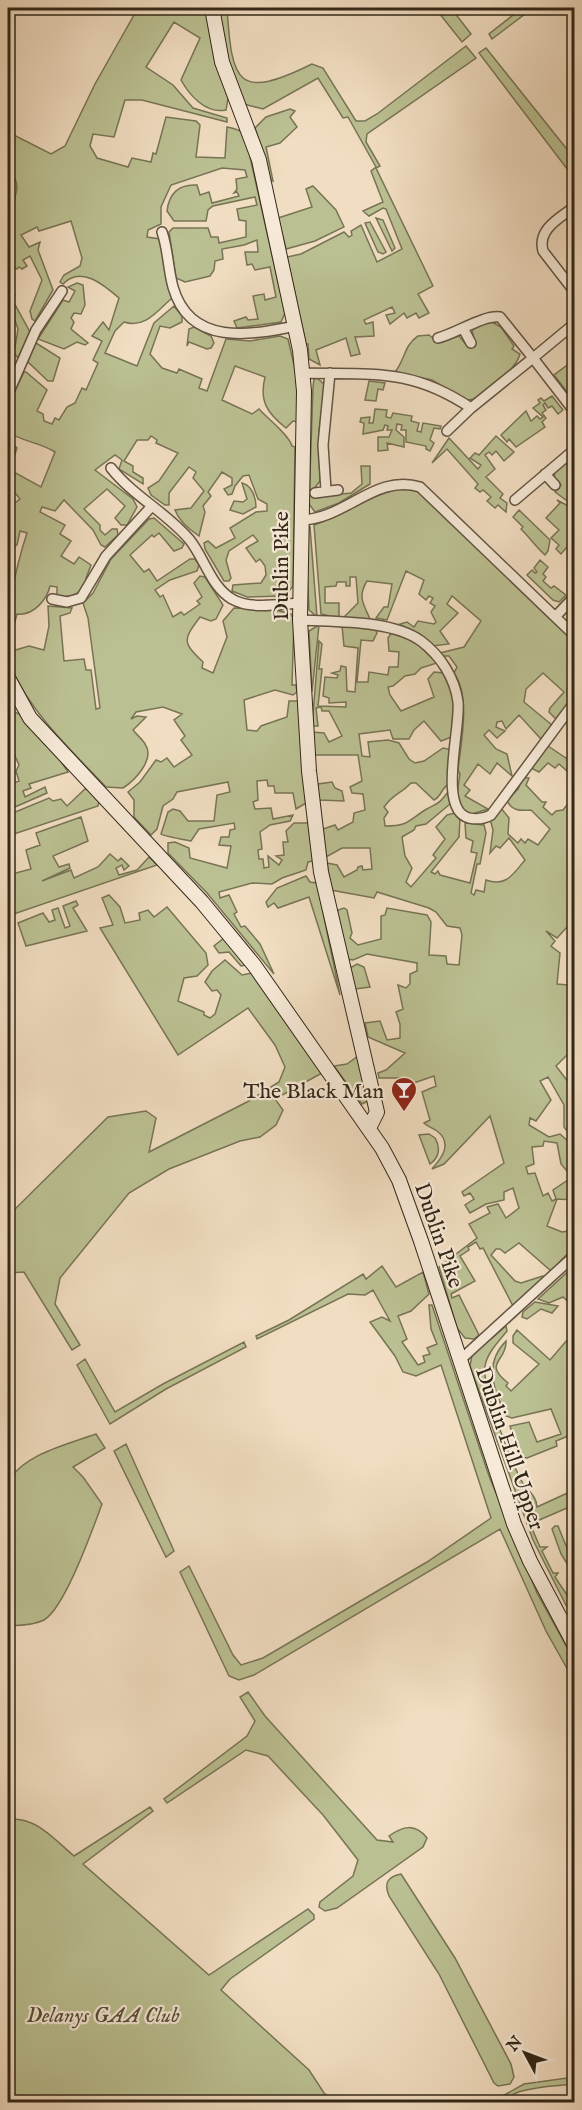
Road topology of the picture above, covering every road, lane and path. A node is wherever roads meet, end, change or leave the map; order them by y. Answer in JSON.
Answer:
{"nodes":[{"id":1,"x":212,"y":8,"type":"edge"},
{"id":2,"x":574,"y":207,"type":"edge"},
{"id":3,"x":162,"y":232,"type":"dead end"},
{"id":4,"x":62,"y":291,"type":"dead end"},
{"id":5,"x":574,"y":291,"type":"edge"},
{"id":6,"x":574,"y":324,"type":"edge"},
{"id":7,"x":296,"y":326,"type":"junction"},
{"id":8,"x":464,"y":330,"type":"junction"},
{"id":9,"x":438,"y":338,"type":"dead end"},
{"id":10,"x":471,"y":343,"type":"dead end"},
{"id":11,"x":533,"y":358,"type":"junction"},
{"id":12,"x":302,"y":372,"type":"junction"},
{"id":13,"x":330,"y":374,"type":"junction"},
{"id":14,"x":8,"y":393,"type":"edge"},
{"id":15,"x":471,"y":408,"type":"junction"},
{"id":16,"x":574,"y":411,"type":"edge"},
{"id":17,"x":447,"y":430,"type":"dead end"},
{"id":18,"x":574,"y":450,"type":"edge"},
{"id":19,"x":111,"y":468,"type":"dead end"},
{"id":20,"x":545,"y":474,"type":"junction"},
{"id":21,"x":555,"y":485,"type":"dead end"},
{"id":22,"x":326,"y":490,"type":"junction"},
{"id":23,"x":338,"y":490,"type":"dead end"},
{"id":24,"x":315,"y":493,"type":"dead end"},
{"id":25,"x":516,"y":500,"type":"dead end"},
{"id":26,"x":152,"y":506,"type":"junction"},
{"id":27,"x":300,"y":520,"type":"junction"},
{"id":28,"x":574,"y":597,"type":"edge"},
{"id":29,"x":52,"y":599,"type":"dead end"},
{"id":30,"x":300,"y":603,"type":"junction"},
{"id":31,"x":556,"y":616,"type":"junction"},
{"id":32,"x":300,"y":620,"type":"junction"},
{"id":33,"x":574,"y":635,"type":"edge"},
{"id":34,"x":8,"y":678,"type":"edge"},
{"id":35,"x":13,"y":700,"type":"edge"},
{"id":36,"x":574,"y":703,"type":"edge"},
{"id":37,"x":369,"y":1128,"type":"junction"},
{"id":38,"x":574,"y":1256,"type":"edge"},
{"id":39,"x":459,"y":1361,"type":"junction"},
{"id":40,"x":574,"y":1644,"type":"edge"}],
"edges":[{"from":1,"to":7,"type":"street","name":"Dublin Pike"},
{"from":2,"to":5,"type":"street"},
{"from":3,"to":7,"type":"street"},
{"from":4,"to":14,"type":"street"},
{"from":6,"to":11,"type":"street"},
{"from":7,"to":12,"type":"street","name":"Dublin Pike"},
{"from":8,"to":9,"type":"street"},
{"from":8,"to":10,"type":"street"},
{"from":8,"to":11,"type":"street"},
{"from":11,"to":15,"type":"street"},
{"from":11,"to":16,"type":"street"},
{"from":12,"to":13,"type":"street"},
{"from":12,"to":27,"type":"street","name":"Dublin Pike"},
{"from":13,"to":15,"type":"street"},
{"from":13,"to":22,"type":"street"},
{"from":15,"to":17,"type":"street"},
{"from":18,"to":20,"type":"street"},
{"from":19,"to":26,"type":"street"},
{"from":20,"to":21,"type":"street"},
{"from":20,"to":25,"type":"street"},
{"from":22,"to":23,"type":"street"},
{"from":22,"to":24,"type":"street"},
{"from":26,"to":29,"type":"street"},
{"from":26,"to":30,"type":"street"},
{"from":27,"to":30,"type":"street","name":"Dublin Pike"},
{"from":27,"to":31,"type":"street"},
{"from":28,"to":31,"type":"street"},
{"from":30,"to":32,"type":"street","name":"Dublin Pike"},
{"from":31,"to":33,"type":"street"},
{"from":32,"to":36,"type":"street"},
{"from":32,"to":37,"type":"street","name":"Dublin Pike"},
{"from":34,"to":35,"type":"street","name":"Dublin Pike"},
{"from":35,"to":37,"type":"street","name":"Dublin Pike"},
{"from":37,"to":39,"type":"street","name":"Dublin Pike"},
{"from":38,"to":39,"type":"street"},
{"from":39,"to":40,"type":"street","name":"Dublin Hill Upper"}]}
